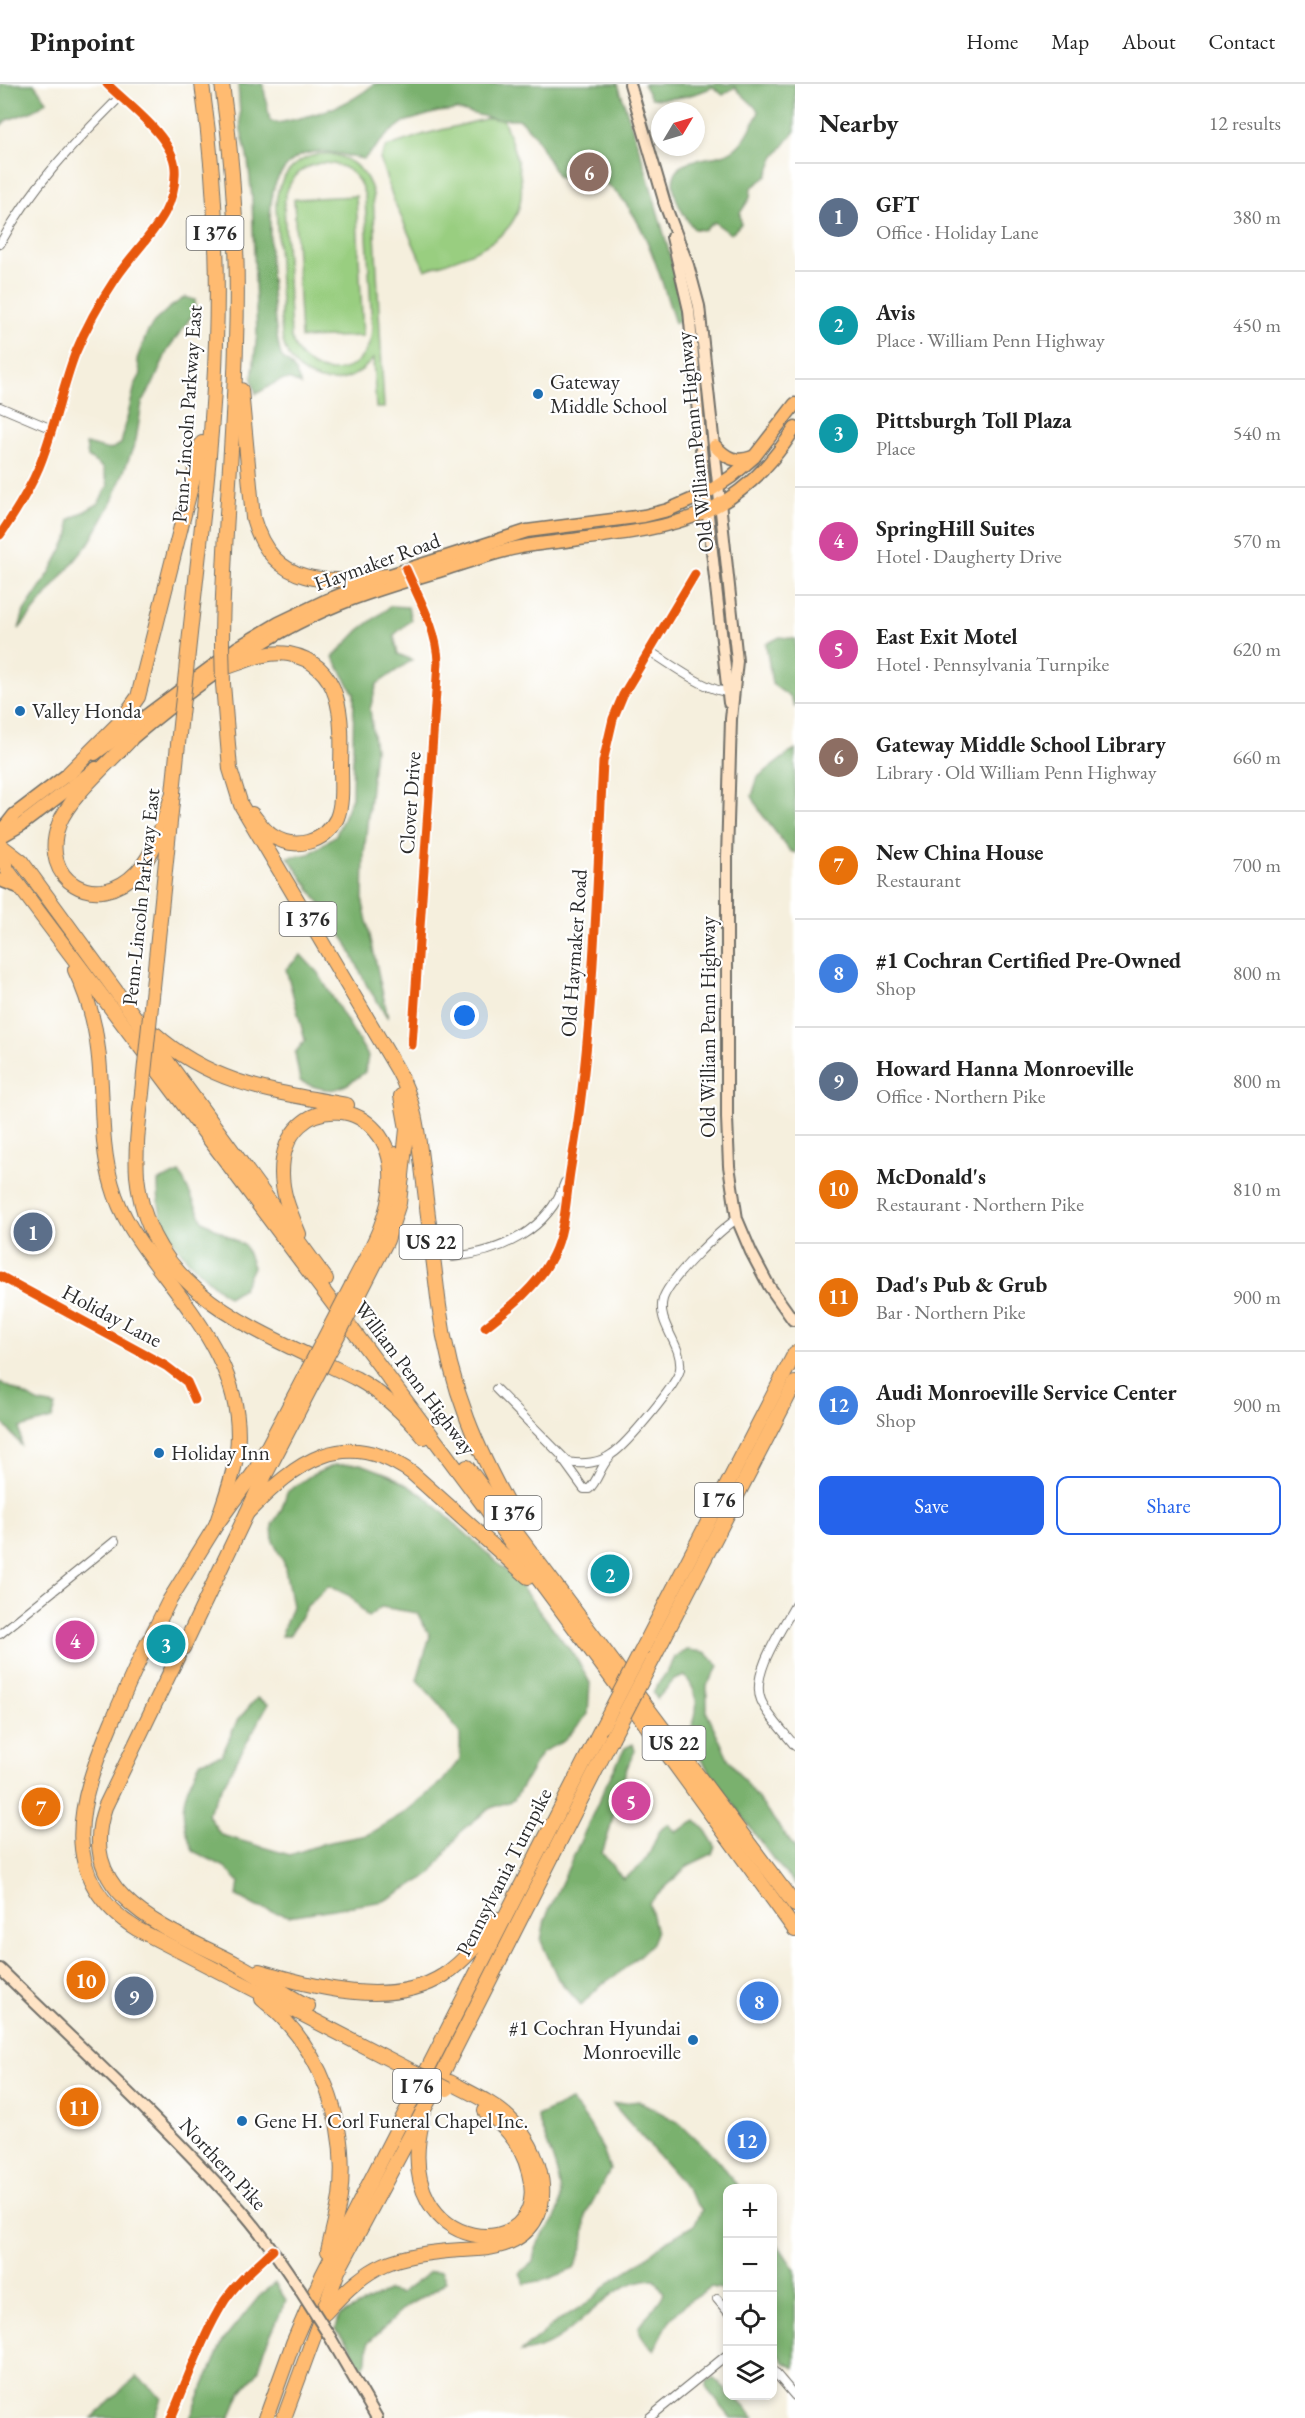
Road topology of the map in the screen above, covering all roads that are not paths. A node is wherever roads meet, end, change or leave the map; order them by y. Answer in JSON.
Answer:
{"nodes":[{"id":1,"x":107,"y":84,"type":"edge"},
{"id":2,"x":202,"y":84,"type":"edge"},
{"id":3,"x":222,"y":84,"type":"edge"},
{"id":4,"x":630,"y":84,"type":"edge"},
{"id":5,"x":120,"y":97,"type":"junction"},
{"id":6,"x":664,"y":202,"type":"junction"},
{"id":7,"x":0,"y":244,"type":"edge"},
{"id":8,"x":236,"y":343,"type":"junction"},
{"id":9,"x":214,"y":382,"type":"junction"},
{"id":10,"x":795,"y":404,"type":"edge"},
{"id":11,"x":0,"y":407,"type":"edge"},
{"id":12,"x":795,"y":428,"type":"edge"},
{"id":13,"x":52,"y":429,"type":"junction"},
{"id":14,"x":715,"y":446,"type":"junction"},
{"id":15,"x":754,"y":457,"type":"junction"},
{"id":16,"x":720,"y":485,"type":"junction"},
{"id":17,"x":705,"y":494,"type":"junction"},
{"id":18,"x":722,"y":504,"type":"junction"},
{"id":19,"x":708,"y":511,"type":"junction"},
{"id":20,"x":0,"y":535,"type":"edge"},
{"id":21,"x":695,"y":574,"type":"dead end"},
{"id":22,"x":408,"y":575,"type":"junction"},
{"id":23,"x":387,"y":576,"type":"junction"},
{"id":24,"x":649,"y":651,"type":"junction"},
{"id":25,"x":222,"y":669,"type":"junction"},
{"id":26,"x":731,"y":692,"type":"junction"},
{"id":27,"x":130,"y":740,"type":"junction"},
{"id":28,"x":69,"y":773,"type":"junction"},
{"id":29,"x":173,"y":793,"type":"junction"},
{"id":30,"x":236,"y":794,"type":"junction"},
{"id":31,"x":0,"y":835,"type":"edge"},
{"id":32,"x":0,"y":844,"type":"edge"},
{"id":33,"x":0,"y":853,"type":"edge"},
{"id":34,"x":0,"y":880,"type":"edge"},
{"id":35,"x":21,"y":888,"type":"junction"},
{"id":36,"x":62,"y":943,"type":"junction"},
{"id":37,"x":135,"y":1016,"type":"junction"},
{"id":38,"x":382,"y":1044,"type":"junction"},
{"id":39,"x":412,"y":1045,"type":"dead end"},
{"id":40,"x":573,"y":1157,"type":"junction"},
{"id":41,"x":402,"y":1178,"type":"junction"},
{"id":42,"x":548,"y":1210,"type":"junction"},
{"id":43,"x":563,"y":1214,"type":"junction"},
{"id":44,"x":738,"y":1219,"type":"junction"},
{"id":45,"x":160,"y":1251,"type":"junction"},
{"id":46,"x":307,"y":1253,"type":"junction"},
{"id":47,"x":453,"y":1257,"type":"dead end"},
{"id":48,"x":0,"y":1276,"type":"edge"},
{"id":49,"x":356,"y":1289,"type":"junction"},
{"id":50,"x":192,"y":1312,"type":"junction"},
{"id":51,"x":793,"y":1320,"type":"dead end"},
{"id":52,"x":485,"y":1327,"type":"dead end"},
{"id":53,"x":795,"y":1353,"type":"edge"},
{"id":54,"x":312,"y":1375,"type":"junction"},
{"id":55,"x":795,"y":1383,"type":"edge"},
{"id":56,"x":496,"y":1389,"type":"dead end"},
{"id":57,"x":195,"y":1400,"type":"dead end"},
{"id":58,"x":476,"y":1444,"type":"joint"},
{"id":59,"x":614,"y":1454,"type":"junction"},
{"id":60,"x":561,"y":1456,"type":"junction"},
{"id":61,"x":247,"y":1513,"type":"junction"},
{"id":62,"x":216,"y":1525,"type":"junction"},
{"id":63,"x":115,"y":1541,"type":"dead end"},
{"id":64,"x":509,"y":1541,"type":"junction"},
{"id":65,"x":553,"y":1581,"type":"junction"},
{"id":66,"x":557,"y":1605,"type":"junction"},
{"id":67,"x":795,"y":1605,"type":"edge"},
{"id":68,"x":0,"y":1634,"type":"edge"},
{"id":69,"x":795,"y":1746,"type":"edge"},
{"id":70,"x":515,"y":1899,"type":"junction"},
{"id":71,"x":795,"y":1905,"type":"edge"},
{"id":72,"x":795,"y":1930,"type":"edge"},
{"id":73,"x":242,"y":1966,"type":"junction"},
{"id":74,"x":0,"y":1969,"type":"edge"},
{"id":75,"x":236,"y":1981,"type":"junction"},
{"id":76,"x":416,"y":2069,"type":"junction"},
{"id":77,"x":448,"y":2086,"type":"junction"},
{"id":78,"x":428,"y":2102,"type":"junction"},
{"id":79,"x":273,"y":2250,"type":"junction"},
{"id":80,"x":322,"y":2276,"type":"junction"},
{"id":81,"x":717,"y":2299,"type":"dead end"},
{"id":82,"x":723,"y":2306,"type":"edge"},
{"id":83,"x":320,"y":2319,"type":"junction"},
{"id":84,"x":723,"y":2358,"type":"edge"},
{"id":85,"x":777,"y":2375,"type":"edge"},
{"id":86,"x":795,"y":2396,"type":"edge"},
{"id":87,"x":659,"y":2415,"type":"edge"},
{"id":88,"x":171,"y":2418,"type":"edge"},
{"id":89,"x":266,"y":2418,"type":"edge"},
{"id":90,"x":284,"y":2418,"type":"edge"},
{"id":91,"x":377,"y":2418,"type":"edge"},
{"id":92,"x":649,"y":2418,"type":"edge"}],
"edges":[{"from":1,"to":5,"type":"street"},
{"from":2,"to":9,"type":"highway","name":"Penn-Lincoln Parkway East","number":"I 376"},
{"from":3,"to":8,"type":"highway","name":"Penn-Lincoln Parkway East","number":"I 376"},
{"from":4,"to":6,"type":"main road","name":"Old William Penn Highway"},
{"from":5,"to":7,"type":"street"},
{"from":5,"to":13,"type":"street"},
{"from":6,"to":14,"type":"main road","name":"Old William Penn Highway"},
{"from":6,"to":17,"type":"main road","name":"Old William Penn Highway"},
{"from":8,"to":23,"type":"highway"},
{"from":8,"to":30,"type":"highway","name":"Penn-Lincoln Parkway East","number":"I 376","bridge":true},
{"from":9,"to":28,"type":"highway"},
{"from":9,"to":29,"type":"highway","name":"Penn-Lincoln Parkway East","number":"I 376","bridge":true},
{"from":10,"to":15,"type":"main road","name":"Haymaker Road"},
{"from":11,"to":13,"type":"street"},
{"from":12,"to":18,"type":"main road","name":"Haymaker Road"},
{"from":13,"to":20,"type":"street"},
{"from":14,"to":15,"type":"main road"},
{"from":14,"to":16,"type":"main road","name":"Old William Penn Highway"},
{"from":15,"to":16,"type":"main road","name":"Haymaker Road"},
{"from":16,"to":17,"type":"main road","name":"Haymaker Road"},
{"from":16,"to":18,"type":"main road","name":"Old William Penn Highway"},
{"from":17,"to":19,"type":"main road","name":"Old William Penn Highway"},
{"from":17,"to":22,"type":"main road","name":"Haymaker Road"},
{"from":18,"to":19,"type":"main road","name":"Haymaker Road"},
{"from":18,"to":26,"type":"main road","name":"Old William Penn Highway"},
{"from":19,"to":22,"type":"main road","name":"Haymaker Road"},
{"from":19,"to":26,"type":"main road","name":"Old William Penn Highway"},
{"from":21,"to":24,"type":"street","name":"Old Haymaker Road"},
{"from":22,"to":23,"type":"main road","name":"Haymaker Road"},
{"from":22,"to":25,"type":"main road","name":"Haymaker Road"},
{"from":22,"to":39,"type":"street","name":"Clover Drive"},
{"from":23,"to":28,"type":"main road","name":"Haymaker Road"},
{"from":24,"to":26,"type":"street"},
{"from":24,"to":40,"type":"street","name":"Old Haymaker Road"},
{"from":25,"to":27,"type":"main road","name":"Haymaker Road"},
{"from":25,"to":30,"type":"highway"},
{"from":26,"to":44,"type":"main road","name":"Old William Penn Highway"},
{"from":27,"to":29,"type":"highway"},
{"from":27,"to":31,"type":"main road","name":"Haymaker Road"},
{"from":28,"to":31,"type":"main road","name":"Haymaker Road"},
{"from":29,"to":45,"type":"highway","name":"Penn-Lincoln Parkway East","number":"I 376","bridge":true},
{"from":30,"to":38,"type":"highway","name":"Penn-Lincoln Parkway East","number":"I 376"},
{"from":32,"to":37,"type":"highway","name":"William Penn Highway"},
{"from":33,"to":35,"type":"highway","name":"William Penn Highway"},
{"from":34,"to":35,"type":"main road"},
{"from":35,"to":36,"type":"highway","name":"William Penn Highway"},
{"from":36,"to":50,"type":"highway"},
{"from":36,"to":64,"type":"highway","name":"William Penn Highway"},
{"from":37,"to":41,"type":"highway"},
{"from":37,"to":46,"type":"highway","name":"William Penn Highway"},
{"from":38,"to":41,"type":"highway"},
{"from":38,"to":58,"type":"highway","name":"Penn-Lincoln Parkway East","number":"US 22"},
{"from":40,"to":42,"type":"street","name":"Old Haymaker Road"},
{"from":40,"to":43,"type":"street","name":"Old Haymaker Road"},
{"from":41,"to":49,"type":"highway"},
{"from":42,"to":43,"type":"street"},
{"from":42,"to":47,"type":"street","name":"Old Haymaker Road"},
{"from":43,"to":52,"type":"street","name":"Old Haymaker Road"},
{"from":44,"to":51,"type":"main road","name":"Old William Penn Highway"},
{"from":44,"to":59,"type":"street"},
{"from":45,"to":50,"type":"highway"},
{"from":45,"to":64,"type":"highway","name":"Penn-Lincoln Parkway East","number":"US 22"},
{"from":46,"to":49,"type":"highway"},
{"from":46,"to":65,"type":"highway","name":"William Penn Highway"},
{"from":48,"to":57,"type":"street","name":"Holiday Lane"},
{"from":49,"to":54,"type":"highway","bridge":true},
{"from":50,"to":62,"type":"highway"},
{"from":53,"to":70,"type":"highway","name":"Pennsylvania Turnpike","number":"I 76","bridge":true},
{"from":54,"to":61,"type":"highway"},
{"from":54,"to":62,"type":"highway"},
{"from":55,"to":78,"type":"highway","name":"Pennsylvania Turnpike","number":"I 76","bridge":true},
{"from":56,"to":60,"type":"street"},
{"from":58,"to":65,"type":"highway","name":"Penn-Lincoln Parkway East","number":"I 376"},
{"from":59,"to":60,"type":"street"},
{"from":59,"to":60,"type":"street"},
{"from":61,"to":66,"type":"highway"},
{"from":61,"to":73,"type":"highway"},
{"from":62,"to":75,"type":"highway"},
{"from":63,"to":68,"type":"street"},
{"from":64,"to":66,"type":"highway","name":"William Penn Highway","number":"US 22"},
{"from":65,"to":71,"type":"highway","name":"William Penn Highway","number":"US 22"},
{"from":66,"to":72,"type":"highway","name":"William Penn Highway","number":"US 22"},
{"from":67,"to":69,"type":"street"},
{"from":70,"to":73,"type":"highway"},
{"from":70,"to":80,"type":"highway","name":"Pennsylvania Turnpike","number":"I 76"},
{"from":73,"to":76,"type":"highway"},
{"from":74,"to":79,"type":"main road","name":"Northern Pike"},
{"from":75,"to":76,"type":"highway"},
{"from":75,"to":80,"type":"highway"},
{"from":76,"to":77,"type":"highway"},
{"from":77,"to":78,"type":"highway"},
{"from":77,"to":83,"type":"highway"},
{"from":78,"to":83,"type":"highway","name":"Pennsylvania Turnpike","number":"I 76"},
{"from":79,"to":88,"type":"street"},
{"from":79,"to":91,"type":"main road","name":"Northern Pike","bridge":true},
{"from":80,"to":89,"type":"highway","name":"Pennsylvania Turnpike","number":"I 76"},
{"from":81,"to":82,"type":"street"},
{"from":83,"to":90,"type":"highway","name":"Pennsylvania Turnpike","number":"I 76"},
{"from":84,"to":87,"type":"street"},
{"from":85,"to":86,"type":"street"},
{"from":87,"to":92,"type":"street"}]}
